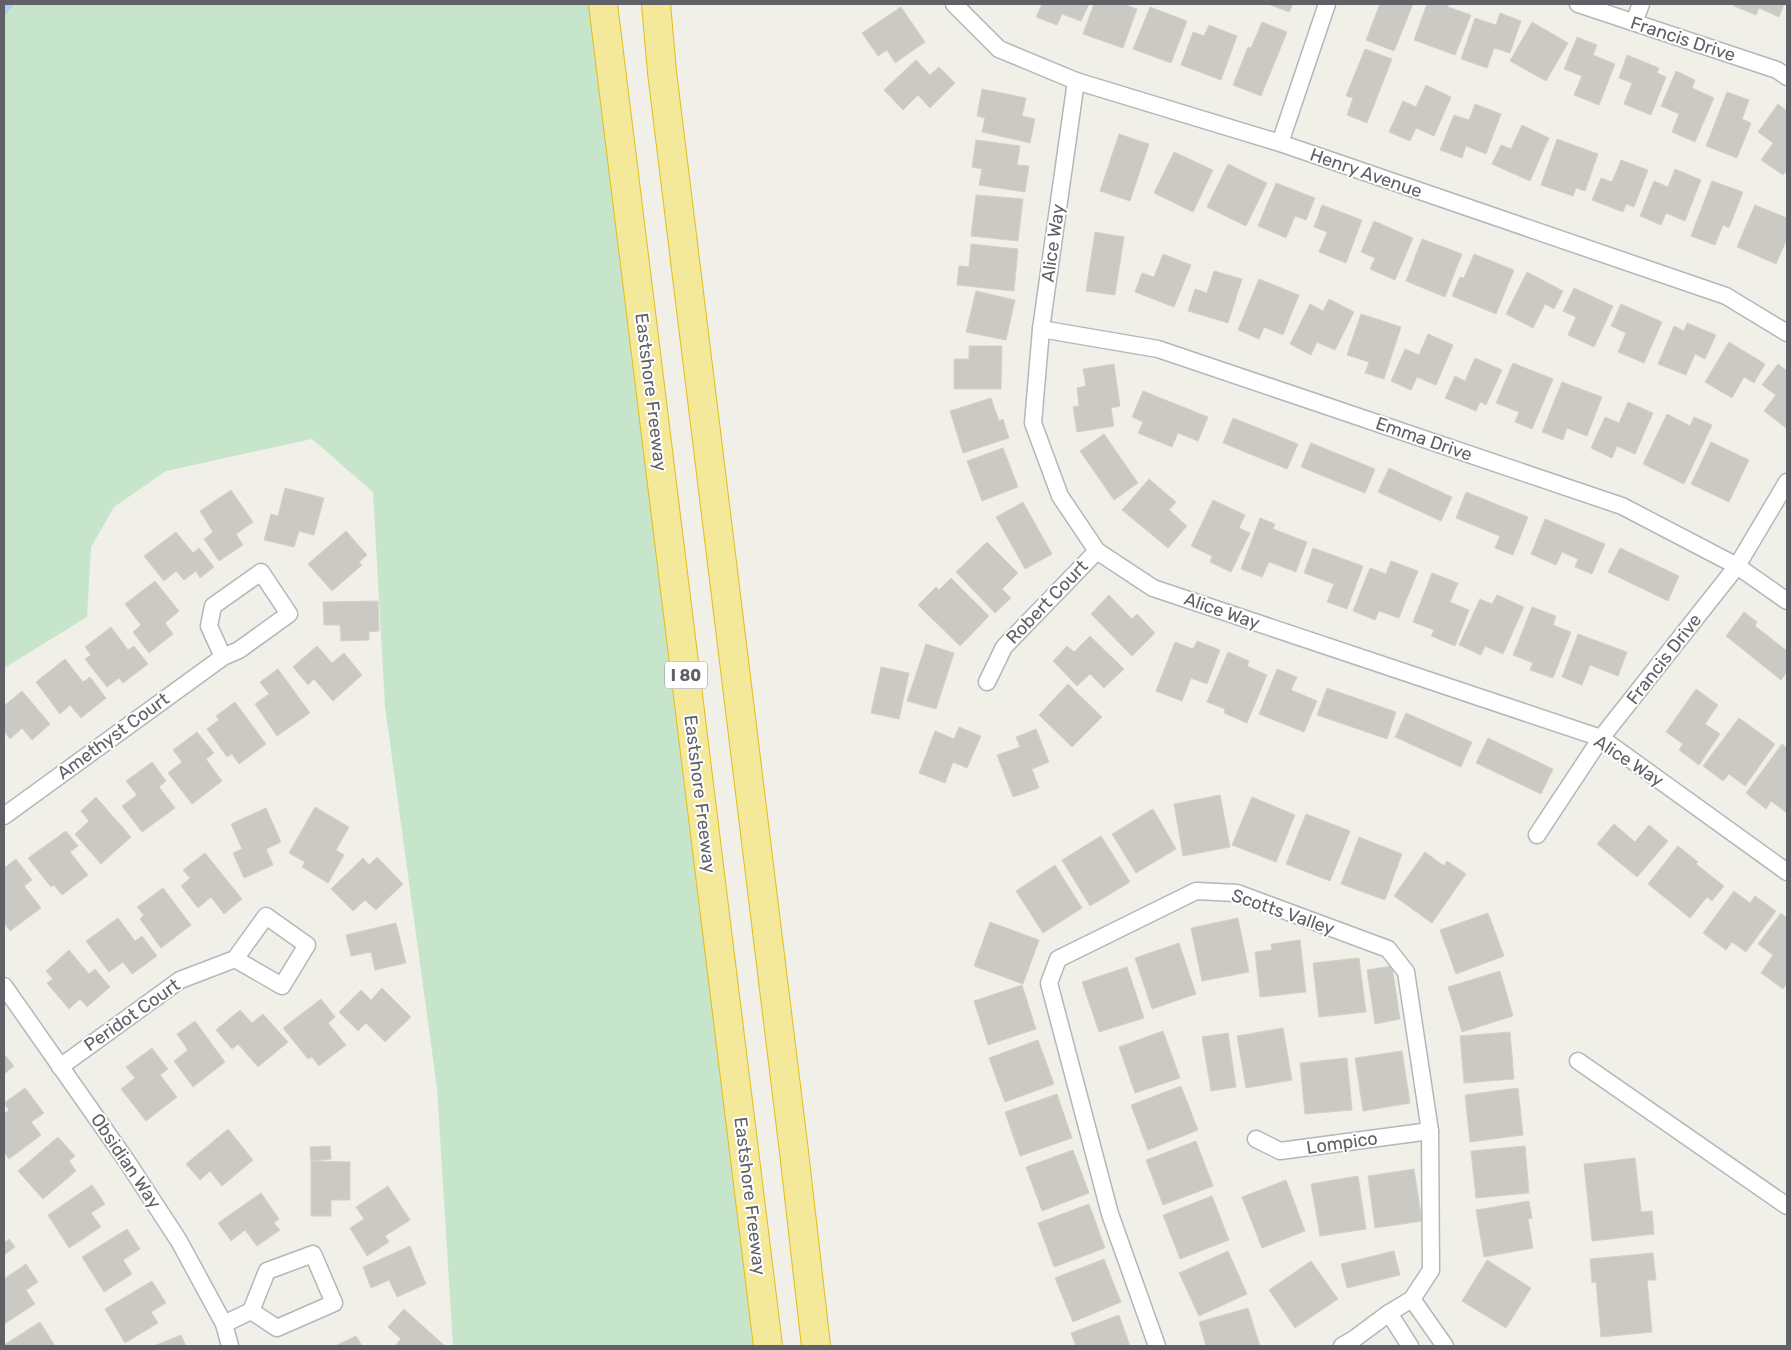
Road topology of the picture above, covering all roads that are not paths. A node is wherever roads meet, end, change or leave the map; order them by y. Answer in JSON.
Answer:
{"nodes":[{"id":1,"x":603,"y":4,"type":"edge"},
{"id":2,"x":656,"y":4,"type":"edge"},
{"id":3,"x":954,"y":4,"type":"edge"},
{"id":4,"x":1327,"y":4,"type":"edge"},
{"id":5,"x":1578,"y":4,"type":"edge"},
{"id":6,"x":1641,"y":4,"type":"edge"},
{"id":7,"x":1634,"y":22,"type":"junction"},
{"id":8,"x":1787,"y":77,"type":"edge"},
{"id":9,"x":1076,"y":81,"type":"junction"},
{"id":10,"x":1280,"y":144,"type":"junction"},
{"id":11,"x":1041,"y":329,"type":"junction"},
{"id":12,"x":1787,"y":333,"type":"edge"},
{"id":13,"x":1787,"y":482,"type":"edge"},
{"id":14,"x":1097,"y":551,"type":"junction"},
{"id":15,"x":1738,"y":566,"type":"junction"},
{"id":16,"x":1787,"y":601,"type":"edge"},
{"id":17,"x":223,"y":657,"type":"junction"},
{"id":18,"x":987,"y":682,"type":"dead end"},
{"id":19,"x":1601,"y":738,"type":"junction"},
{"id":20,"x":4,"y":816,"type":"edge"},
{"id":21,"x":1537,"y":835,"type":"dead end"},
{"id":22,"x":1787,"y":872,"type":"edge"},
{"id":23,"x":235,"y":959,"type":"junction"},
{"id":24,"x":4,"y":986,"type":"edge"},
{"id":25,"x":1578,"y":1062,"type":"dead end"},
{"id":26,"x":60,"y":1067,"type":"junction"},
{"id":27,"x":1430,"y":1131,"type":"junction"},
{"id":28,"x":1256,"y":1139,"type":"dead end"},
{"id":29,"x":1787,"y":1206,"type":"edge"},
{"id":30,"x":1412,"y":1299,"type":"junction"},
{"id":31,"x":251,"y":1311,"type":"junction"},
{"id":32,"x":1388,"y":1312,"type":"junction"},
{"id":33,"x":224,"y":1324,"type":"junction"},
{"id":34,"x":230,"y":1346,"type":"edge"},
{"id":35,"x":768,"y":1346,"type":"edge"},
{"id":36,"x":816,"y":1346,"type":"edge"},
{"id":37,"x":1157,"y":1346,"type":"edge"},
{"id":38,"x":1342,"y":1346,"type":"edge"},
{"id":39,"x":1410,"y":1346,"type":"edge"},
{"id":40,"x":1445,"y":1346,"type":"edge"}],
"edges":[{"from":1,"to":35,"type":"highway","name":"Eastshore Freeway","number":"I 80"},
{"from":2,"to":36,"type":"highway"},
{"from":3,"to":9,"type":"street","name":"Henry Avenue"},
{"from":4,"to":10,"type":"street"},
{"from":5,"to":7,"type":"street","name":"Francis Drive"},
{"from":6,"to":7,"type":"street"},
{"from":7,"to":8,"type":"street","name":"Francis Drive"},
{"from":9,"to":10,"type":"street","name":"Henry Avenue"},
{"from":9,"to":11,"type":"street","name":"Alice Way"},
{"from":10,"to":12,"type":"street","name":"Henry Avenue"},
{"from":11,"to":14,"type":"street","name":"Alice Way"},
{"from":11,"to":15,"type":"street","name":"Emma Drive"},
{"from":13,"to":15,"type":"street","name":"Francis Drive"},
{"from":14,"to":18,"type":"street","name":"Robert Court"},
{"from":14,"to":19,"type":"street","name":"Alice Way"},
{"from":15,"to":16,"type":"street","name":"Emma Drive"},
{"from":15,"to":19,"type":"street","name":"Francis Drive"},
{"from":17,"to":17,"type":"street","name":"Amethyst Court"},
{"from":17,"to":20,"type":"street","name":"Amethyst Court"},
{"from":19,"to":21,"type":"street","name":"Francis Drive"},
{"from":19,"to":22,"type":"street","name":"Alice Way"},
{"from":23,"to":23,"type":"street"},
{"from":23,"to":26,"type":"street","name":"Peridot Court"},
{"from":24,"to":26,"type":"street","name":"Obsidian Way"},
{"from":25,"to":29,"type":"street"},
{"from":26,"to":33,"type":"street","name":"Obsidian Way"},
{"from":27,"to":28,"type":"street","name":"Lompico"},
{"from":27,"to":30,"type":"street","name":"Scotts Valley"},
{"from":27,"to":37,"type":"street","name":"Scotts Valley"},
{"from":30,"to":32,"type":"street","name":"Scotts Valley"},
{"from":30,"to":40,"type":"street"},
{"from":31,"to":31,"type":"street"},
{"from":31,"to":33,"type":"street"},
{"from":32,"to":38,"type":"street","name":"Scotts Valley"},
{"from":32,"to":39,"type":"street"},
{"from":33,"to":34,"type":"street","name":"Obsidian Way"}]}
